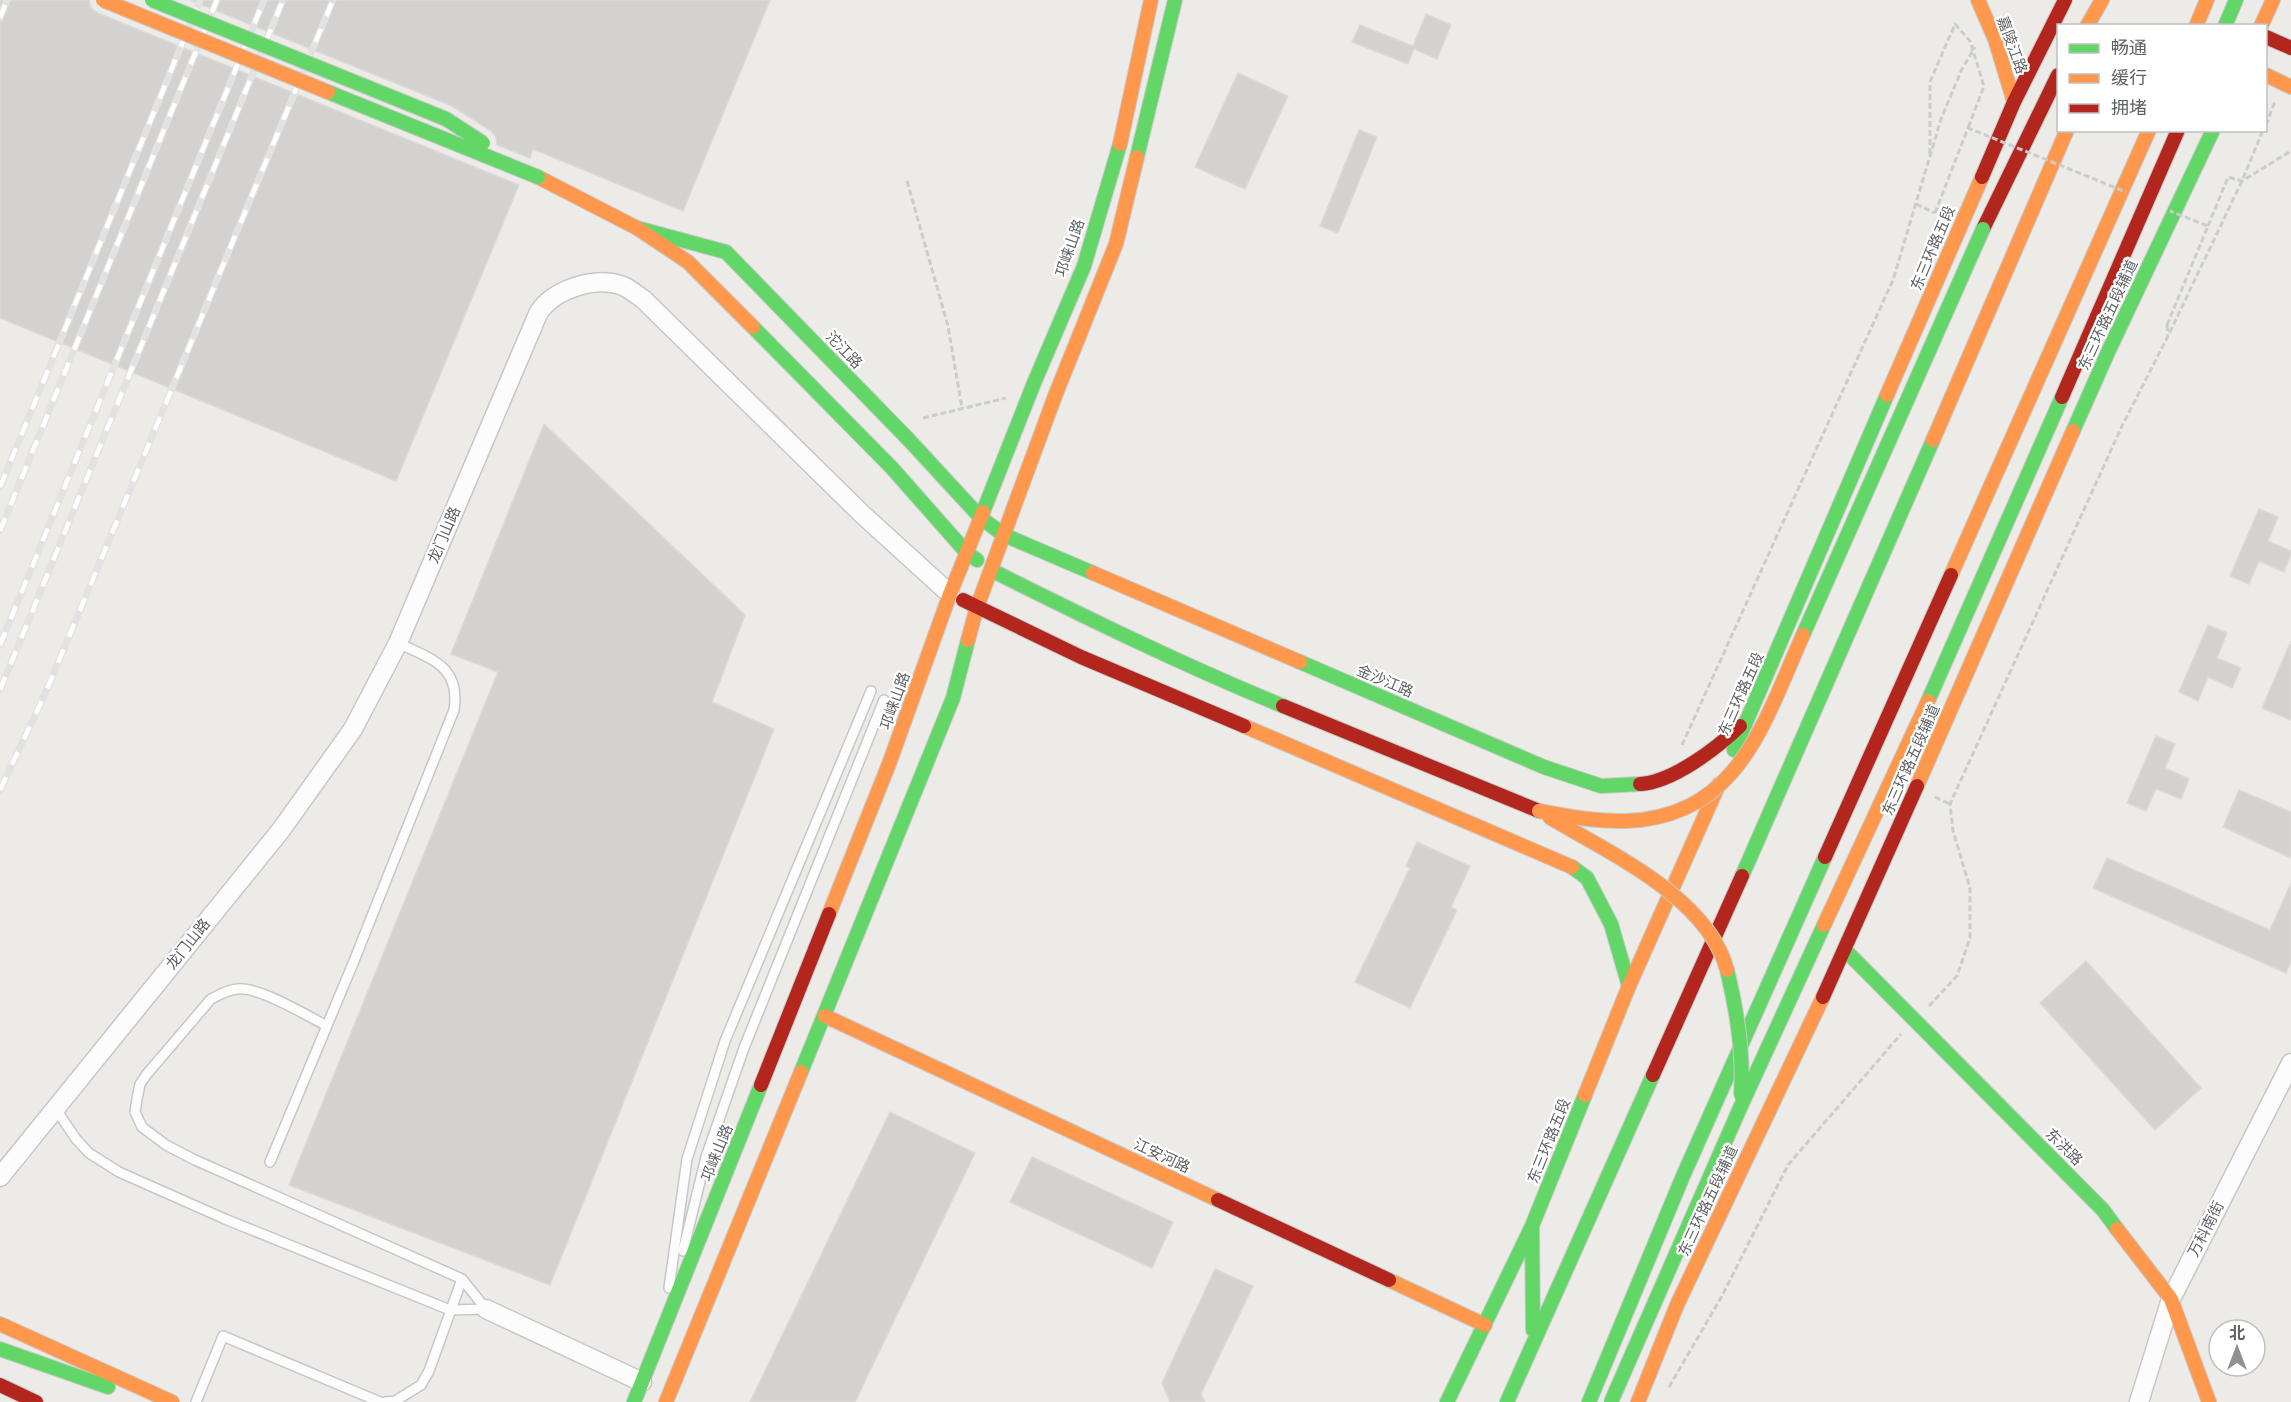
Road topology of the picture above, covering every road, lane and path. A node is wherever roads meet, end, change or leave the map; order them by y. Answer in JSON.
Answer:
{"nodes":[{"id":1,"x":103,"y":0,"type":"edge"},
{"id":2,"x":152,"y":0,"type":"edge"},
{"id":3,"x":1151,"y":0,"type":"edge"},
{"id":4,"x":1175,"y":0,"type":"edge"},
{"id":5,"x":1978,"y":0,"type":"edge"},
{"id":6,"x":2065,"y":0,"type":"edge"},
{"id":7,"x":2102,"y":0,"type":"edge"},
{"id":8,"x":2207,"y":0,"type":"edge"},
{"id":9,"x":2236,"y":0,"type":"edge"},
{"id":10,"x":2273,"y":0,"type":"edge"},
{"id":11,"x":1987,"y":24,"type":"junction"},
{"id":12,"x":2088,"y":24,"type":"edge"},
{"id":13,"x":2197,"y":24,"type":"edge"},
{"id":14,"x":2226,"y":24,"type":"edge"},
{"id":15,"x":2262,"y":24,"type":"edge"},
{"id":16,"x":2267,"y":38,"type":"edge"},
{"id":17,"x":2291,"y":48,"type":"edge"},
{"id":18,"x":1973,"y":51,"type":"junction"},
{"id":19,"x":2267,"y":76,"type":"edge"},
{"id":20,"x":2057,"y":77,"type":"edge"},
{"id":21,"x":2291,"y":87,"type":"edge"},
{"id":22,"x":2014,"y":102,"type":"junction"},
{"id":23,"x":1968,"y":128,"type":"junction"},
{"id":24,"x":2066,"y":132,"type":"edge"},
{"id":25,"x":2148,"y":132,"type":"edge"},
{"id":26,"x":2177,"y":132,"type":"edge"},
{"id":27,"x":2212,"y":132,"type":"edge"},
{"id":28,"x":2262,"y":132,"type":"edge"},
{"id":29,"x":2291,"y":151,"type":"edge"},
{"id":30,"x":1930,"y":159,"type":"junction"},
{"id":31,"x":538,"y":177,"type":"junction"},
{"id":32,"x":907,"y":181,"type":"dead end"},
{"id":33,"x":2241,"y":182,"type":"junction"},
{"id":34,"x":2132,"y":195,"type":"dead end"},
{"id":35,"x":1916,"y":204,"type":"junction"},
{"id":36,"x":2164,"y":208,"type":"dead end"},
{"id":37,"x":2208,"y":226,"type":"junction"},
{"id":38,"x":637,"y":228,"type":"junction"},
{"id":39,"x":2168,"y":336,"type":"junction"},
{"id":40,"x":1007,"y":397,"type":"dead end"},
{"id":41,"x":962,"y":408,"type":"junction"},
{"id":42,"x":924,"y":418,"type":"dead end"},
{"id":43,"x":981,"y":518,"type":"junction"},
{"id":44,"x":1004,"y":535,"type":"junction"},
{"id":45,"x":967,"y":553,"type":"junction"},
{"id":46,"x":992,"y":570,"type":"junction"},
{"id":47,"x":950,"y":594,"type":"junction"},
{"id":48,"x":977,"y":607,"type":"junction"},
{"id":49,"x":398,"y":643,"type":"junction"},
{"id":50,"x":871,"y":691,"type":"dead end"},
{"id":51,"x":884,"y":700,"type":"dead end"},
{"id":52,"x":1748,"y":718,"type":"junction"},
{"id":53,"x":1670,"y":774,"type":"junction"},
{"id":54,"x":1539,"y":811,"type":"junction"},
{"id":55,"x":1845,"y":950,"type":"junction"},
{"id":56,"x":1629,"y":986,"type":"junction"},
{"id":57,"x":825,"y":1016,"type":"junction"},
{"id":58,"x":1914,"y":1020,"type":"junction"},
{"id":59,"x":327,"y":1026,"type":"junction"},
{"id":60,"x":2291,"y":1063,"type":"edge"},
{"id":61,"x":56,"y":1108,"type":"junction"},
{"id":62,"x":1740,"y":1108,"type":"junction"},
{"id":63,"x":270,"y":1162,"type":"dead end"},
{"id":64,"x":0,"y":1177,"type":"edge"},
{"id":65,"x":1532,"y":1226,"type":"junction"},
{"id":66,"x":462,"y":1279,"type":"junction"},
{"id":67,"x":2171,"y":1299,"type":"junction"},
{"id":68,"x":486,"y":1309,"type":"junction"},
{"id":69,"x":450,"y":1310,"type":"junction"},
{"id":70,"x":0,"y":1324,"type":"edge"},
{"id":71,"x":1485,"y":1325,"type":"junction"},
{"id":72,"x":664,"y":1329,"type":"junction"},
{"id":73,"x":1533,"y":1340,"type":"junction"},
{"id":74,"x":3,"y":1350,"type":"edge"},
{"id":75,"x":642,"y":1382,"type":"junction"},
{"id":76,"x":0,"y":1385,"type":"edge"},
{"id":77,"x":1666,"y":1392,"type":"dead end"},
{"id":78,"x":36,"y":1402,"type":"edge"},
{"id":79,"x":149,"y":1402,"type":"edge"},
{"id":80,"x":172,"y":1402,"type":"edge"},
{"id":81,"x":196,"y":1402,"type":"edge"},
{"id":82,"x":380,"y":1402,"type":"edge"},
{"id":83,"x":385,"y":1402,"type":"edge"},
{"id":84,"x":634,"y":1402,"type":"edge"},
{"id":85,"x":666,"y":1402,"type":"edge"},
{"id":86,"x":1448,"y":1402,"type":"edge"},
{"id":87,"x":1508,"y":1402,"type":"edge"},
{"id":88,"x":1589,"y":1402,"type":"edge"},
{"id":89,"x":1611,"y":1402,"type":"edge"},
{"id":90,"x":1638,"y":1402,"type":"edge"},
{"id":91,"x":2139,"y":1402,"type":"edge"},
{"id":92,"x":2209,"y":1402,"type":"edge"}],
"edges":[{"from":1,"to":31,"type":"main road","bridge":true},
{"from":2,"to":31,"type":"main road","bridge":true},
{"from":3,"to":43,"type":"main road","name":"邛崃山路"},
{"from":4,"to":44,"type":"main road"},
{"from":5,"to":11,"type":"main road","name":"嘉陵江路"},
{"from":6,"to":22,"type":"main road","name":"东三环路五段"},
{"from":7,"to":12,"type":"main road"},
{"from":8,"to":13,"type":"main road"},
{"from":9,"to":14,"type":"main road"},
{"from":10,"to":15,"type":"main road"},
{"from":11,"to":18,"type":"path"},
{"from":11,"to":22,"type":"main road","name":"嘉陵江路"},
{"from":16,"to":17,"type":"main road"},
{"from":18,"to":23,"type":"path"},
{"from":18,"to":30,"type":"path"},
{"from":18,"to":30,"type":"path"},
{"from":19,"to":21,"type":"main road"},
{"from":20,"to":54,"type":"main road","bridge":true},
{"from":22,"to":52,"type":"main road","name":"东三环路五段"},
{"from":23,"to":34,"type":"path","bridge":true},
{"from":23,"to":35,"type":"path","bridge":true},
{"from":24,"to":73,"type":"main road"},
{"from":25,"to":88,"type":"main road"},
{"from":26,"to":62,"type":"main road","bridge":true},
{"from":27,"to":55,"type":"main road","name":"东三环路五段辅道"},
{"from":28,"to":33,"type":"path"},
{"from":29,"to":33,"type":"path"},
{"from":30,"to":35,"type":"path"},
{"from":31,"to":38,"type":"main road"},
{"from":32,"to":41,"type":"path"},
{"from":33,"to":37,"type":"path"},
{"from":33,"to":39,"type":"path"},
{"from":35,"to":53,"type":"path"},
{"from":36,"to":37,"type":"path","bridge":true},
{"from":37,"to":39,"type":"path","bridge":true},
{"from":38,"to":43,"type":"main road","name":"沱江路"},
{"from":38,"to":45,"type":"main road"},
{"from":39,"to":58,"type":"path"},
{"from":40,"to":41,"type":"path"},
{"from":41,"to":42,"type":"path"},
{"from":43,"to":44,"type":"main road","name":"沱江路"},
{"from":43,"to":45,"type":"main road","name":"邛崃山路"},
{"from":44,"to":46,"type":"main road"},
{"from":44,"to":53,"type":"main road","name":"金沙江路"},
{"from":45,"to":46,"type":"main road"},
{"from":45,"to":47,"type":"main road","name":"邛崃山路"},
{"from":46,"to":48,"type":"main road"},
{"from":46,"to":54,"type":"main road"},
{"from":47,"to":48,"type":"main road"},
{"from":47,"to":49,"type":"street","name":"龙门山路"},
{"from":47,"to":72,"type":"main road","name":"邛崃山路"},
{"from":48,"to":56,"type":"main road"},
{"from":48,"to":57,"type":"main road"},
{"from":49,"to":59,"type":"lane"},
{"from":49,"to":61,"type":"street","name":"龙门山路"},
{"from":50,"to":72,"type":"lane"},
{"from":51,"to":72,"type":"lane"},
{"from":52,"to":53,"type":"main road","name":"金沙江路"},
{"from":52,"to":56,"type":"main road","name":"东三环路五段"},
{"from":54,"to":62,"type":"main road","bridge":true},
{"from":55,"to":58,"type":"main road","name":"东洪路"},
{"from":55,"to":90,"type":"main road","name":"东三环路五段辅道"},
{"from":56,"to":65,"type":"main road","name":"东三环路五段"},
{"from":57,"to":71,"type":"main road","name":"江安河路"},
{"from":57,"to":85,"type":"main road"},
{"from":58,"to":67,"type":"main road","name":"东洪路"},
{"from":58,"to":77,"type":"path"},
{"from":59,"to":63,"type":"lane"},
{"from":59,"to":66,"type":"lane"},
{"from":60,"to":67,"type":"street","name":"万科南街"},
{"from":61,"to":64,"type":"street","name":"龙门山路"},
{"from":61,"to":69,"type":"lane"},
{"from":62,"to":89,"type":"main road","bridge":true},
{"from":65,"to":71,"type":"main road","name":"东三环路五段"},
{"from":65,"to":73,"type":"main road"},
{"from":66,"to":68,"type":"lane"},
{"from":66,"to":69,"type":"lane"},
{"from":67,"to":91,"type":"street","name":"万科南街"},
{"from":67,"to":92,"type":"main road","name":"东洪路"},
{"from":68,"to":69,"type":"lane"},
{"from":68,"to":75,"type":"street"},
{"from":69,"to":83,"type":"lane"},
{"from":70,"to":80,"type":"main road"},
{"from":71,"to":86,"type":"main road","name":"东三环路五段"},
{"from":72,"to":75,"type":"main road","name":"邛崃山路"},
{"from":73,"to":87,"type":"main road"},
{"from":74,"to":79,"type":"main road"},
{"from":75,"to":84,"type":"main road","name":"邛崃山路"},
{"from":76,"to":78,"type":"main road"},
{"from":81,"to":82,"type":"lane"}]}
